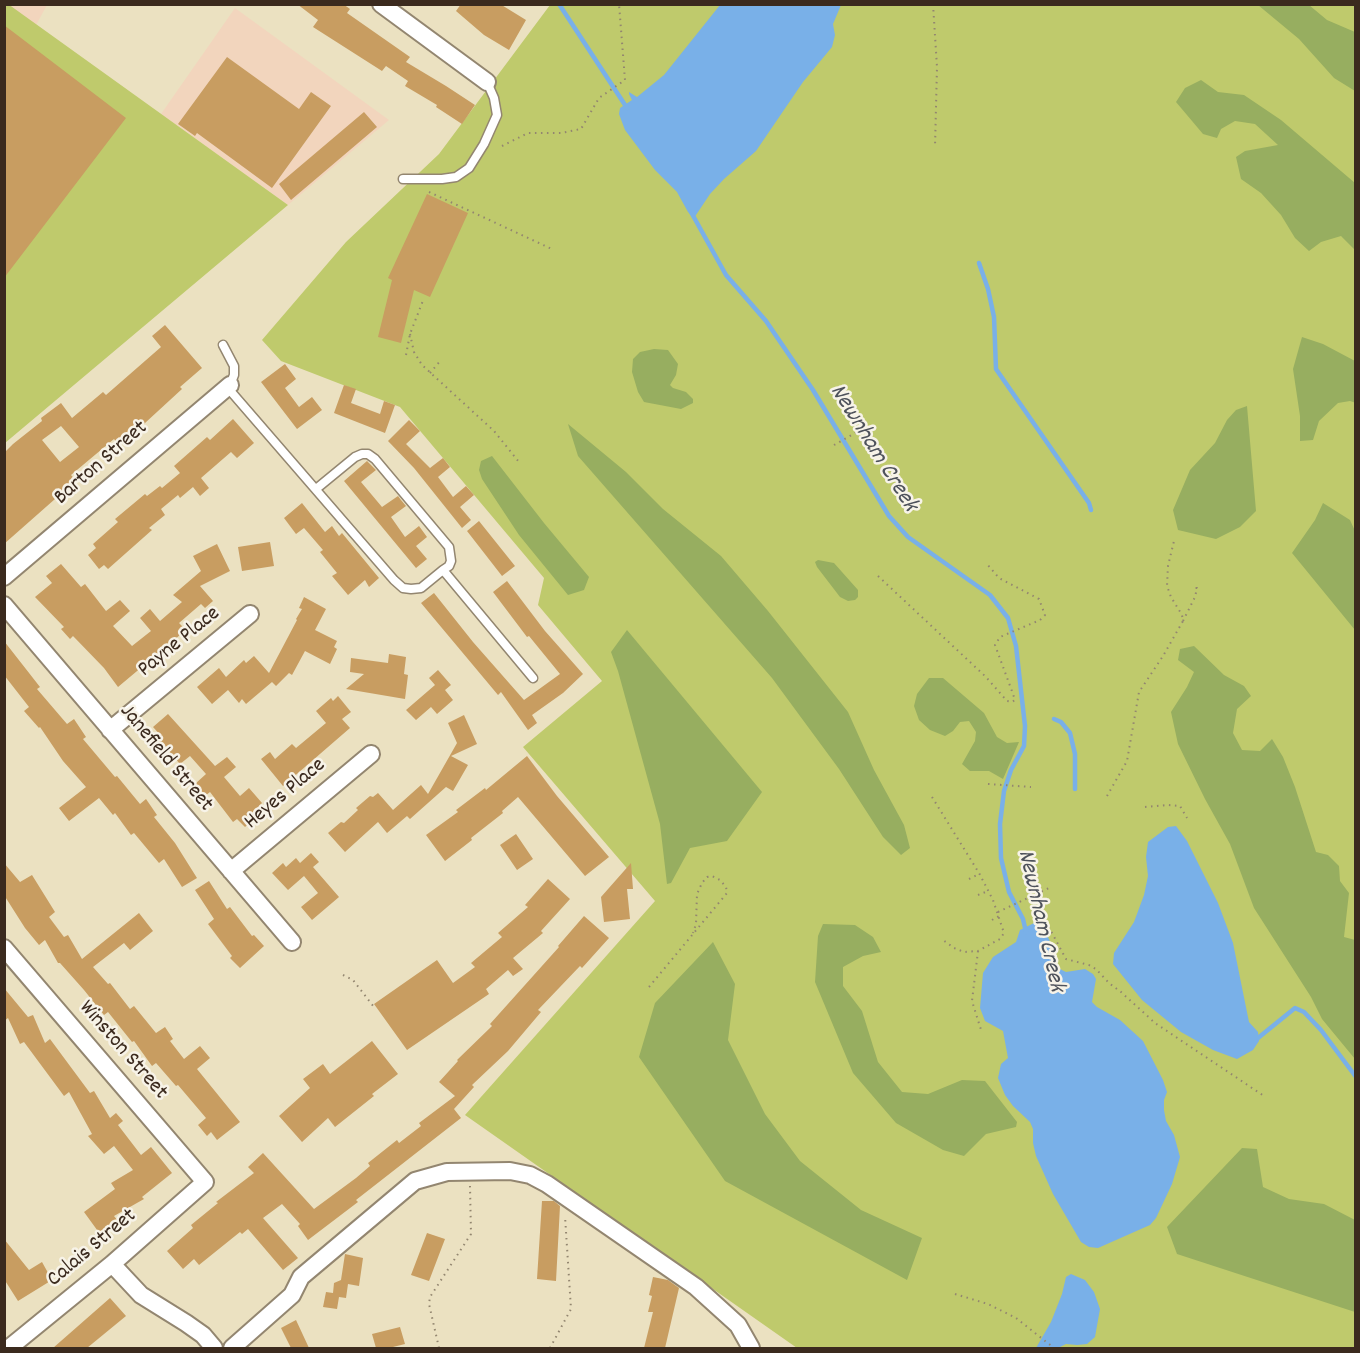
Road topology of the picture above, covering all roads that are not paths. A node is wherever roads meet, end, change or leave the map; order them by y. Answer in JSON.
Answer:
{"nodes":[{"id":1,"x":381,"y":4,"type":"edge"},
{"id":2,"x":486,"y":82,"type":"joint"},
{"id":3,"x":403,"y":179,"type":"dead end"},
{"id":4,"x":224,"y":345,"type":"dead end"},
{"id":5,"x":228,"y":386,"type":"junction"},
{"id":6,"x":316,"y":489,"type":"junction"},
{"id":7,"x":443,"y":570,"type":"junction"},
{"id":8,"x":4,"y":577,"type":"edge"},
{"id":9,"x":4,"y":605,"type":"edge"},
{"id":10,"x":250,"y":614,"type":"dead end"},
{"id":11,"x":533,"y":678,"type":"dead end"},
{"id":12,"x":110,"y":730,"type":"junction"},
{"id":13,"x":371,"y":754,"type":"dead end"},
{"id":14,"x":231,"y":871,"type":"junction"},
{"id":15,"x":292,"y":942,"type":"dead end"},
{"id":16,"x":4,"y":948,"type":"edge"},
{"id":17,"x":205,"y":1182,"type":"joint"},
{"id":18,"x":112,"y":1263,"type":"junction"},
{"id":19,"x":9,"y":1343,"type":"edge"},
{"id":20,"x":214,"y":1348,"type":"edge"},
{"id":21,"x":232,"y":1348,"type":"edge"},
{"id":22,"x":751,"y":1348,"type":"edge"}],
"edges":[{"from":1,"to":2,"type":"street"},
{"from":2,"to":3,"type":"lane"},
{"from":4,"to":5,"type":"lane"},
{"from":5,"to":6,"type":"lane"},
{"from":5,"to":8,"type":"street","name":"Barton Street"},
{"from":6,"to":7,"type":"lane"},
{"from":6,"to":7,"type":"lane"},
{"from":7,"to":11,"type":"lane"},
{"from":9,"to":12,"type":"street","name":"Janefield Street"},
{"from":10,"to":12,"type":"street","name":"Payne Place"},
{"from":12,"to":14,"type":"street","name":"Janefield Street"},
{"from":13,"to":14,"type":"street","name":"Heyes Place"},
{"from":14,"to":15,"type":"street","name":"Janefield Street"},
{"from":16,"to":17,"type":"street","name":"Winston Street"},
{"from":17,"to":18,"type":"street","name":"Calais Street"},
{"from":18,"to":19,"type":"street","name":"Calais Street"},
{"from":18,"to":20,"type":"street"},
{"from":21,"to":22,"type":"street"}]}
